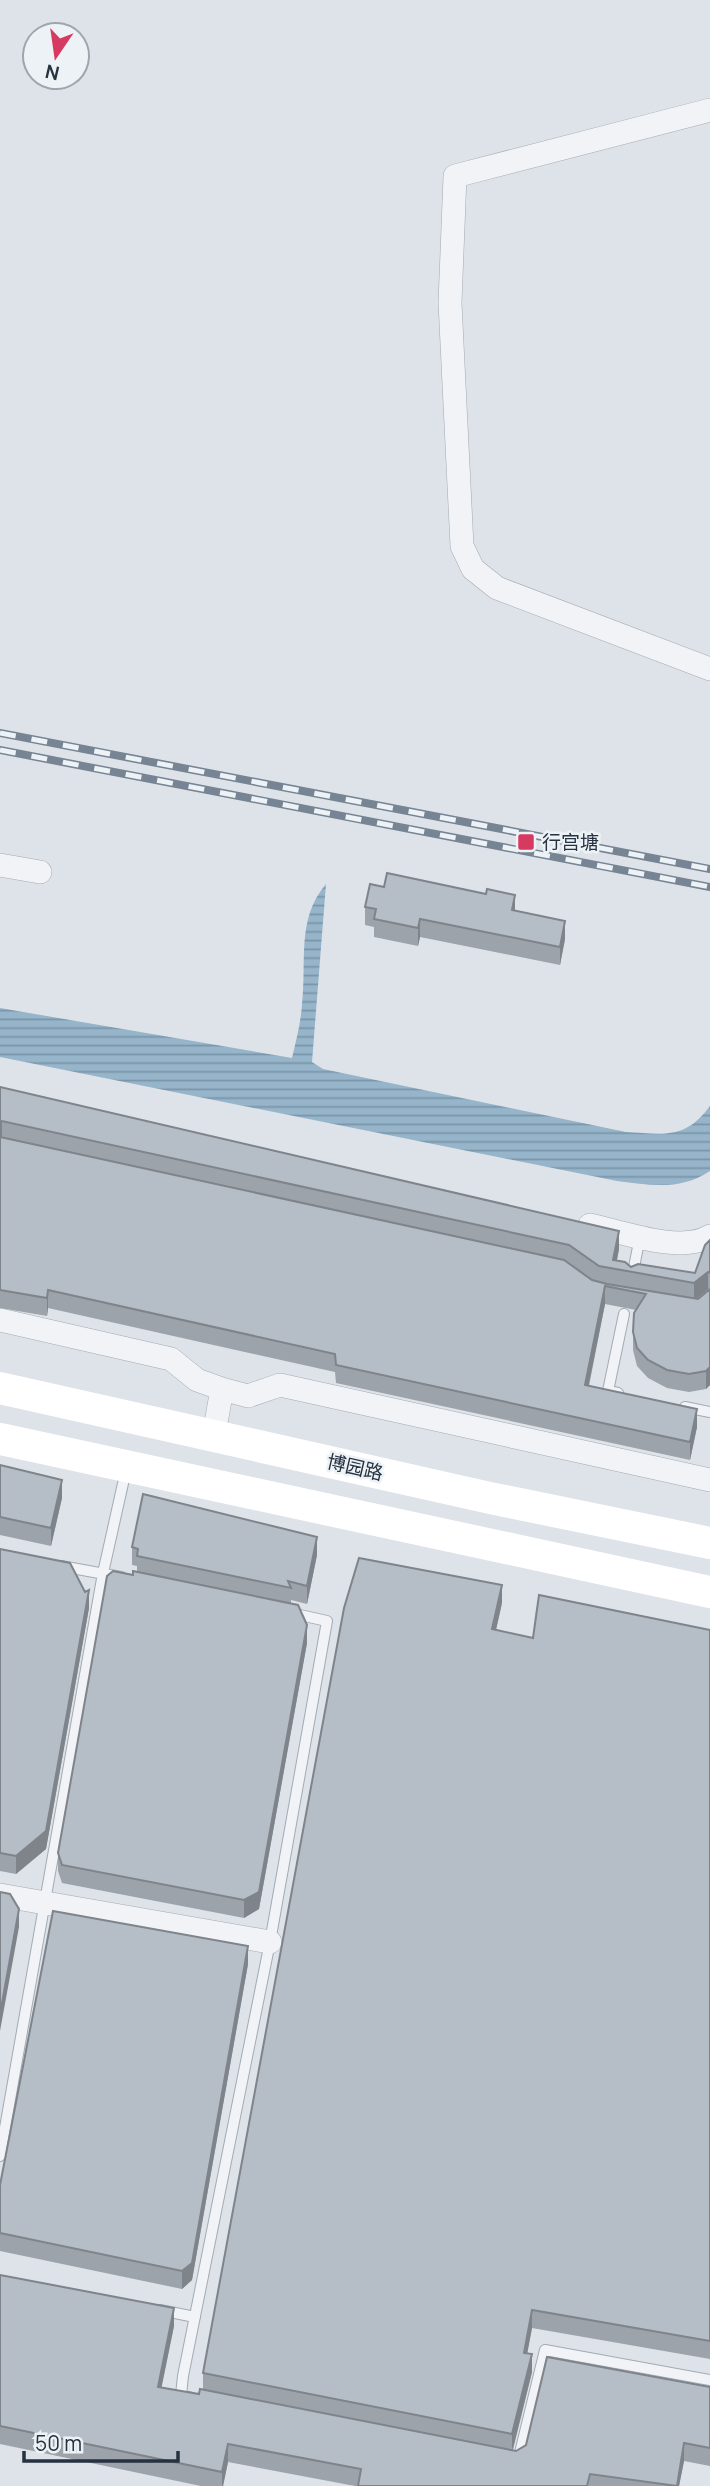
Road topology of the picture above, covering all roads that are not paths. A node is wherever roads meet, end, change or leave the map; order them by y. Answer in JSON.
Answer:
{"nodes":[{"id":1,"x":710,"y":110,"type":"edge"},
{"id":2,"x":710,"y":670,"type":"edge"},
{"id":3,"x":0,"y":865,"type":"edge"},
{"id":4,"x":40,"y":872,"type":"dead end"},
{"id":5,"x":572,"y":1221,"type":"edge"},
{"id":6,"x":710,"y":1236,"type":"edge"},
{"id":7,"x":640,"y":1237,"type":"junction"},
{"id":8,"x":632,"y":1277,"type":"edge"},
{"id":9,"x":624,"y":1314,"type":"dead end"},
{"id":10,"x":0,"y":1320,"type":"edge"},
{"id":11,"x":0,"y":1388,"type":"edge"},
{"id":12,"x":222,"y":1389,"type":"junction"},
{"id":13,"x":633,"y":1396,"type":"edge"},
{"id":14,"x":672,"y":1404,"type":"edge"},
{"id":15,"x":710,"y":1412,"type":"edge"},
{"id":16,"x":214,"y":1434,"type":"junction"},
{"id":17,"x":0,"y":1439,"type":"edge"},
{"id":18,"x":127,"y":1467,"type":"junction"},
{"id":19,"x":710,"y":1480,"type":"edge"},
{"id":20,"x":710,"y":1543,"type":"edge"},
{"id":21,"x":52,"y":1564,"type":"edge"},
{"id":22,"x":103,"y":1573,"type":"junction"},
{"id":23,"x":130,"y":1579,"type":"edge"},
{"id":24,"x":710,"y":1592,"type":"edge"},
{"id":25,"x":275,"y":1609,"type":"edge"},
{"id":26,"x":0,"y":1895,"type":"edge"},
{"id":27,"x":45,"y":1903,"type":"junction"},
{"id":28,"x":270,"y":1942,"type":"junction"},
{"id":29,"x":0,"y":2156,"type":"edge"},
{"id":30,"x":143,"y":2307,"type":"edge"},
{"id":31,"x":195,"y":2317,"type":"junction"},
{"id":32,"x":710,"y":2379,"type":"edge"},
{"id":33,"x":208,"y":2400,"type":"edge"},
{"id":34,"x":505,"y":2458,"type":"edge"}],
"edges":[{"from":1,"to":2,"type":"street"},
{"from":3,"to":4,"type":"street"},
{"from":5,"to":7,"type":"street"},
{"from":6,"to":7,"type":"street"},
{"from":7,"to":8,"type":"lane"},
{"from":9,"to":13,"type":"lane"},
{"from":10,"to":12,"type":"street"},
{"from":11,"to":16,"type":"main road","name":"博园路"},
{"from":12,"to":16,"type":"street"},
{"from":12,"to":19,"type":"street"},
{"from":14,"to":15,"type":"lane"},
{"from":16,"to":20,"type":"main road","name":"博园路"},
{"from":17,"to":18,"type":"main road"},
{"from":18,"to":22,"type":"lane"},
{"from":18,"to":24,"type":"main road"},
{"from":21,"to":22,"type":"lane"},
{"from":22,"to":23,"type":"lane"},
{"from":22,"to":27,"type":"lane"},
{"from":25,"to":28,"type":"lane"},
{"from":26,"to":27,"type":"street"},
{"from":27,"to":28,"type":"street"},
{"from":27,"to":29,"type":"lane"},
{"from":28,"to":31,"type":"lane"},
{"from":30,"to":31,"type":"lane"},
{"from":31,"to":33,"type":"lane"},
{"from":32,"to":34,"type":"lane"}]}
